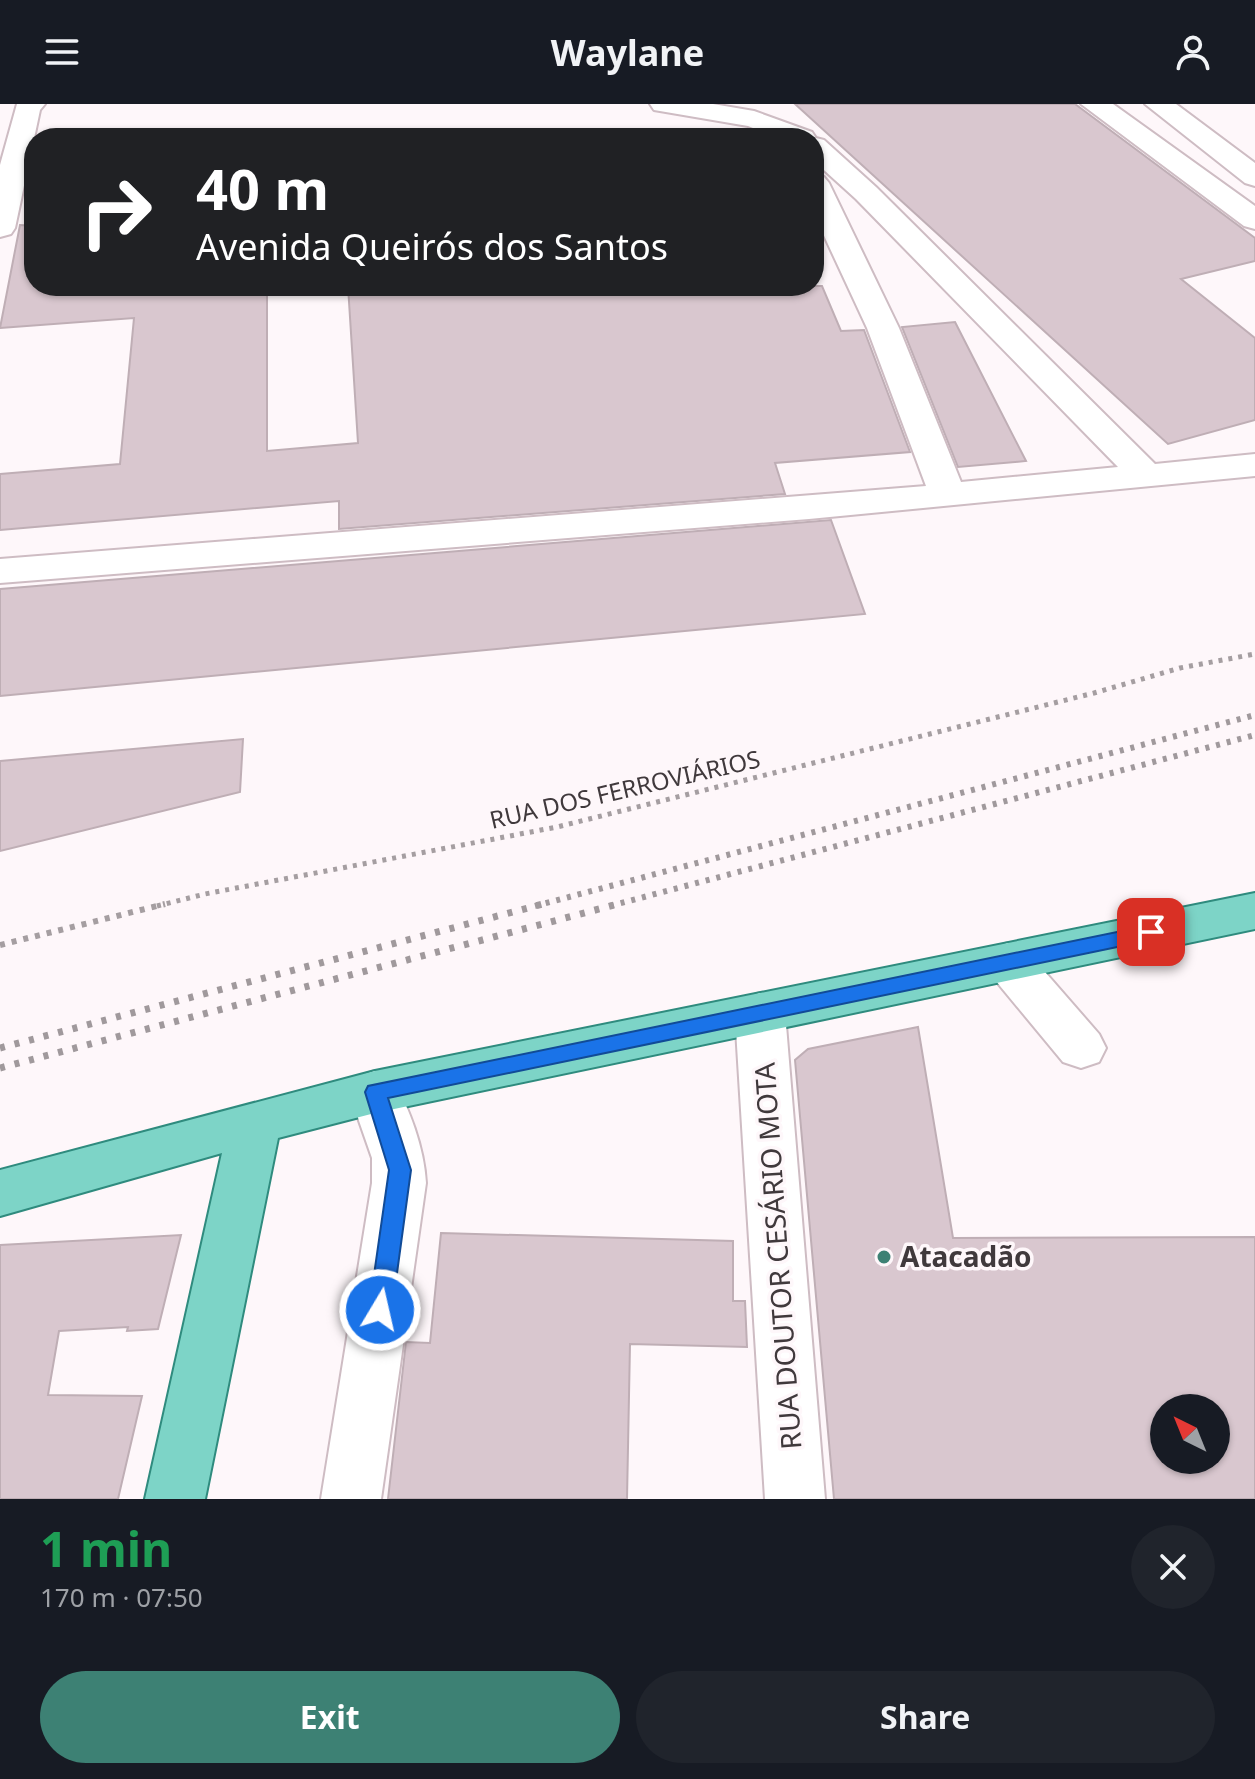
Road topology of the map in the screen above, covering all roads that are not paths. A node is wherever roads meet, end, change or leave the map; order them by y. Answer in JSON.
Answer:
{"nodes":[{"id":1,"x":31,"y":104,"type":"edge"},
{"id":2,"x":664,"y":104,"type":"edge"},
{"id":3,"x":769,"y":104,"type":"edge"},
{"id":4,"x":1095,"y":104,"type":"edge"},
{"id":5,"x":1159,"y":104,"type":"edge"},
{"id":6,"x":777,"y":128,"type":"edge"},
{"id":7,"x":790,"y":128,"type":"edge"},
{"id":8,"x":824,"y":155,"type":"edge"},
{"id":9,"x":6,"y":171,"type":"edge"},
{"id":10,"x":1255,"y":177,"type":"edge"},
{"id":11,"x":824,"y":204,"type":"edge"},
{"id":12,"x":1255,"y":220,"type":"edge"},
{"id":13,"x":0,"y":228,"type":"edge"},
{"id":14,"x":1255,"y":465,"type":"edge"},
{"id":15,"x":1147,"y":476,"type":"junction"},
{"id":16,"x":947,"y":494,"type":"junction"},
{"id":17,"x":0,"y":571,"type":"edge"},
{"id":18,"x":1255,"y":911,"type":"edge"},
{"id":19,"x":1008,"y":962,"type":"junction"},
{"id":20,"x":760,"y":1013,"type":"junction"},
{"id":21,"x":1081,"y":1048,"type":"dead end"},
{"id":22,"x":375,"y":1092,"type":"junction"},
{"id":23,"x":255,"y":1122,"type":"junction"},
{"id":24,"x":0,"y":1193,"type":"edge"},
{"id":25,"x":175,"y":1499,"type":"edge"},
{"id":26,"x":351,"y":1499,"type":"edge"},
{"id":27,"x":795,"y":1499,"type":"edge"}],
"edges":[{"from":1,"to":9,"type":"street"},
{"from":2,"to":6,"type":"street"},
{"from":3,"to":7,"type":"street"},
{"from":4,"to":12,"type":"street"},
{"from":5,"to":10,"type":"street"},
{"from":8,"to":15,"type":"street"},
{"from":9,"to":13,"type":"street"},
{"from":11,"to":16,"type":"street"},
{"from":14,"to":15,"type":"street"},
{"from":15,"to":16,"type":"street"},
{"from":16,"to":17,"type":"street"},
{"from":18,"to":19,"type":"main road"},
{"from":19,"to":20,"type":"main road"},
{"from":19,"to":21,"type":"street"},
{"from":20,"to":22,"type":"main road"},
{"from":20,"to":27,"type":"street","name":"RUA DOUTOR CESÁRIO MOTA"},
{"from":22,"to":23,"type":"main road"},
{"from":22,"to":26,"type":"street"},
{"from":23,"to":24,"type":"main road"},
{"from":23,"to":25,"type":"main road"}]}
